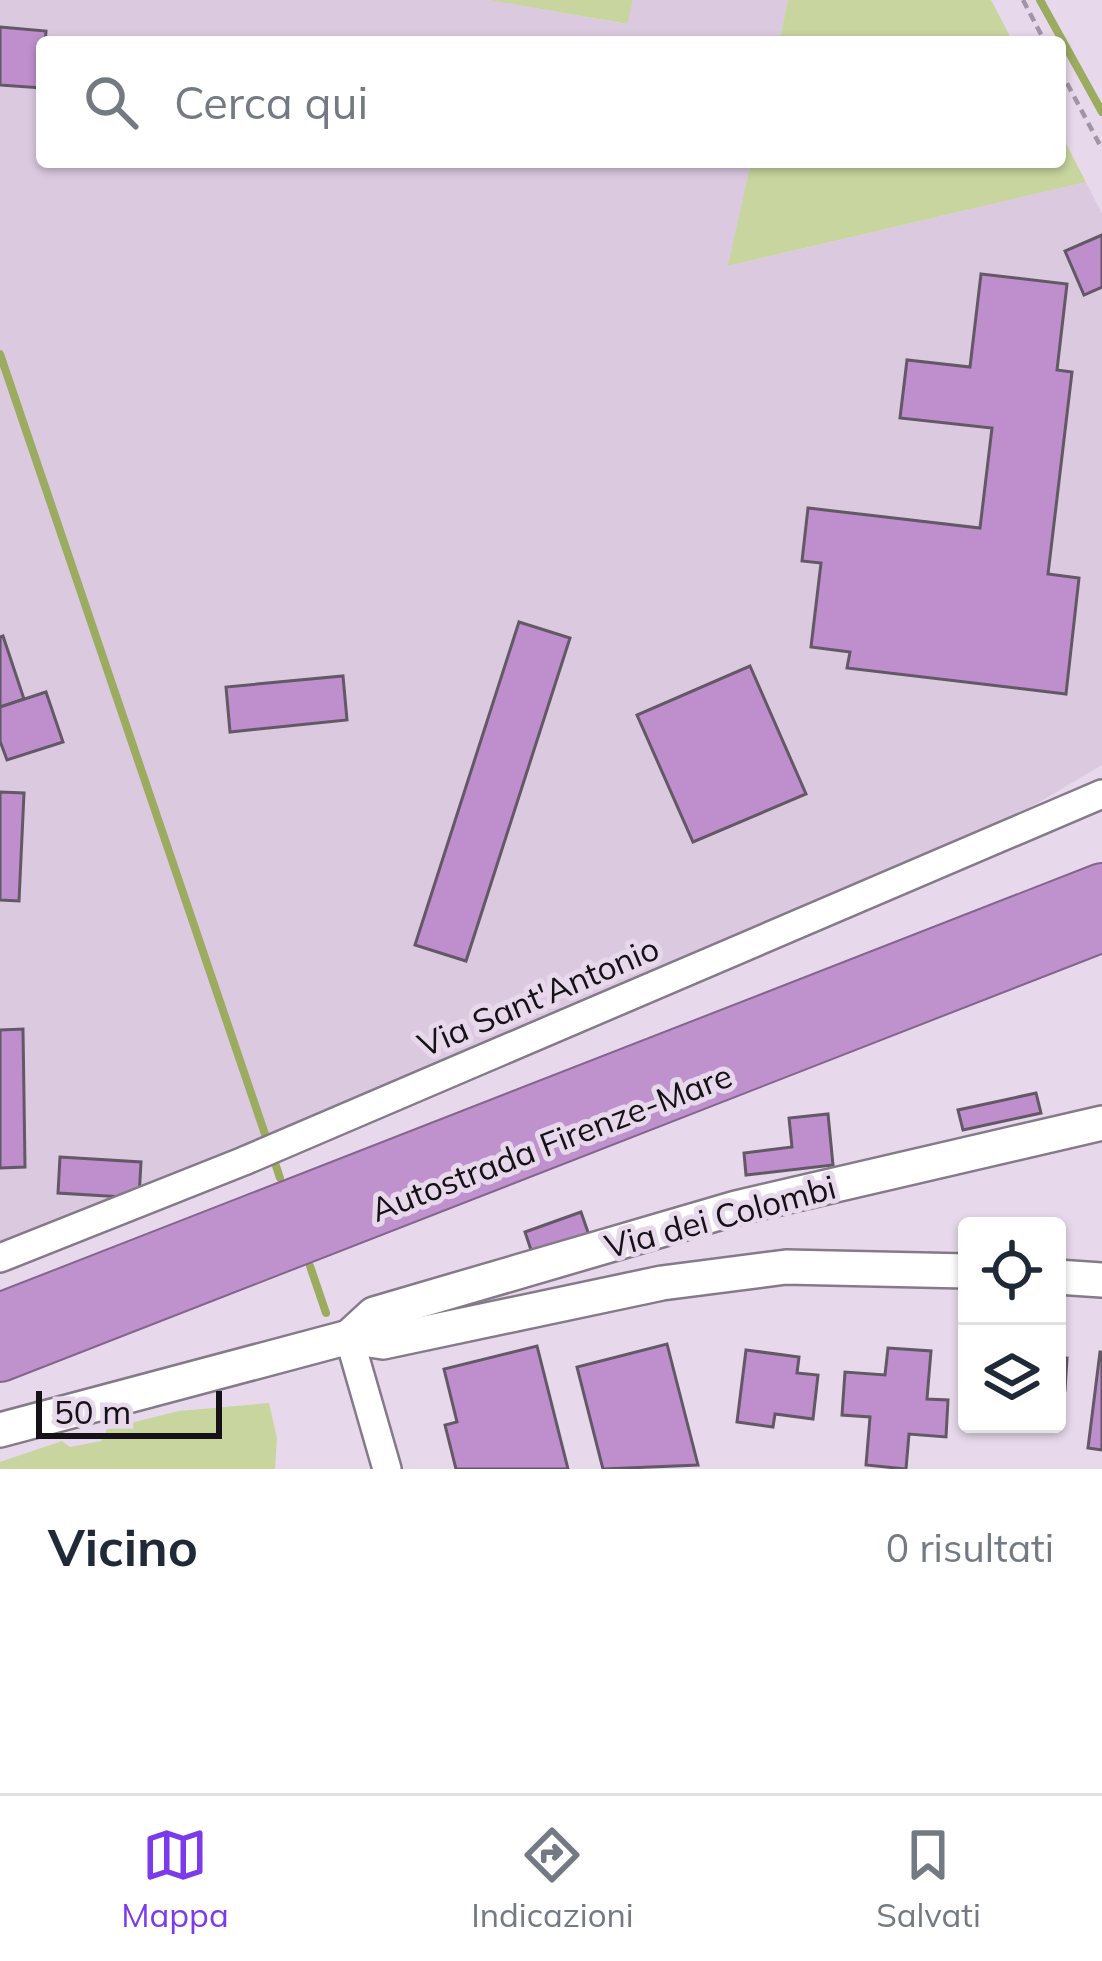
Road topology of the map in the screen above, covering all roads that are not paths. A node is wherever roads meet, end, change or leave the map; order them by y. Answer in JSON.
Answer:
{"nodes":[{"id":1,"x":1102,"y":794,"type":"edge"},
{"id":2,"x":1102,"y":888,"type":"edge"},
{"id":3,"x":1102,"y":927,"type":"edge"},
{"id":4,"x":1102,"y":1123,"type":"edge"},
{"id":5,"x":0,"y":1258,"type":"edge"},
{"id":6,"x":958,"y":1271,"type":"edge"},
{"id":7,"x":1066,"y":1278,"type":"edge"},
{"id":8,"x":1102,"y":1280,"type":"edge"},
{"id":9,"x":0,"y":1318,"type":"edge"},
{"id":10,"x":349,"y":1337,"type":"junction"},
{"id":11,"x":0,"y":1357,"type":"edge"},
{"id":12,"x":0,"y":1430,"type":"edge"},
{"id":13,"x":387,"y":1469,"type":"edge"}],
"edges":[{"from":1,"to":5,"type":"street","name":"Via Sant'Antonio"},
{"from":2,"to":9,"type":"highway","name":"Autostrada Firenze-Mare"},
{"from":3,"to":11,"type":"highway","name":"Autostrada Firenze-Mare"},
{"from":4,"to":10,"type":"street","name":"Via dei Colombi"},
{"from":6,"to":10,"type":"street","name":"Via dei Colombi"},
{"from":7,"to":8,"type":"street"},
{"from":10,"to":12,"type":"street","name":"Via dei Colombi"},
{"from":10,"to":13,"type":"street"}]}
